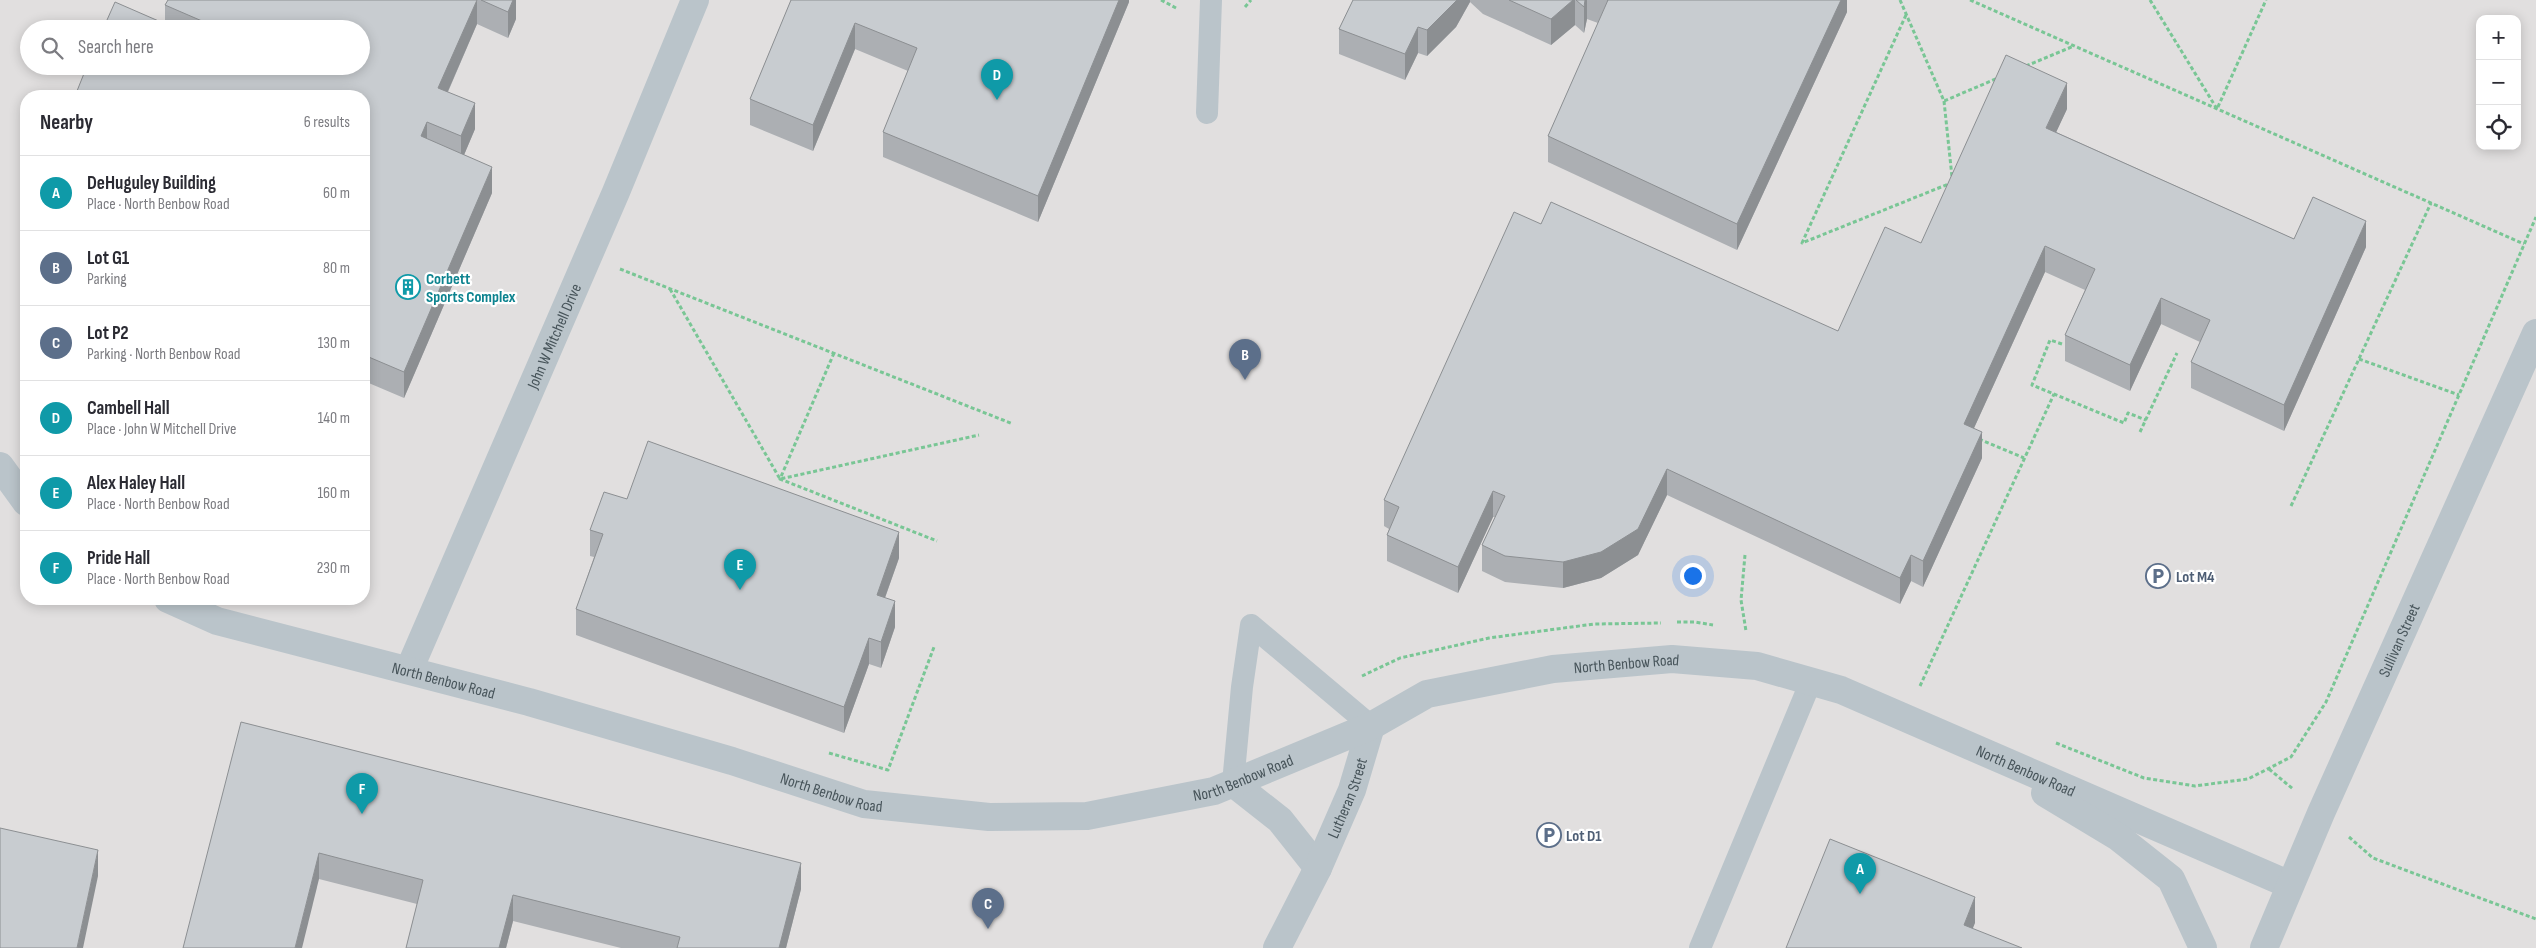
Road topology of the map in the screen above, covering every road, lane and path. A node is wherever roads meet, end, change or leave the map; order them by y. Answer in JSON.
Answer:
{"nodes":[{"id":1,"x":695,"y":0,"type":"edge"},
{"id":2,"x":1211,"y":0,"type":"edge"},
{"id":3,"x":1900,"y":0,"type":"edge"},
{"id":4,"x":1970,"y":0,"type":"edge"},
{"id":5,"x":2150,"y":0,"type":"edge"},
{"id":6,"x":2266,"y":0,"type":"edge"},
{"id":7,"x":1906,"y":15,"type":"junction"},
{"id":8,"x":2074,"y":46,"type":"junction"},
{"id":9,"x":2022,"y":68,"type":"edge"},
{"id":10,"x":2005,"y":75,"type":"edge"},
{"id":11,"x":1944,"y":101,"type":"junction"},
{"id":12,"x":2217,"y":108,"type":"junction"},
{"id":13,"x":1207,"y":113,"type":"dead end"},
{"id":14,"x":2431,"y":203,"type":"junction"},
{"id":15,"x":2536,"y":217,"type":"edge"},
{"id":16,"x":2524,"y":244,"type":"junction"},
{"id":17,"x":614,"y":266,"type":"dead end"},
{"id":18,"x":670,"y":288,"type":"junction"},
{"id":19,"x":2536,"y":333,"type":"edge"},
{"id":20,"x":2062,"y":344,"type":"dead end"},
{"id":21,"x":834,"y":353,"type":"junction"},
{"id":22,"x":2178,"y":353,"type":"dead end"},
{"id":23,"x":2359,"y":359,"type":"junction"},
{"id":24,"x":2054,"y":394,"type":"junction"},
{"id":25,"x":2459,"y":395,"type":"junction"},
{"id":26,"x":2146,"y":420,"type":"junction"},
{"id":27,"x":1013,"y":424,"type":"dead end"},
{"id":28,"x":2140,"y":432,"type":"dead end"},
{"id":29,"x":980,"y":435,"type":"dead end"},
{"id":30,"x":1971,"y":435,"type":"edge"},
{"id":31,"x":2024,"y":458,"type":"junction"},
{"id":32,"x":0,"y":466,"type":"edge"},
{"id":33,"x":780,"y":479,"type":"junction"},
{"id":34,"x":20,"y":494,"type":"edge"},
{"id":35,"x":2291,"y":506,"type":"dead end"},
{"id":36,"x":937,"y":541,"type":"dead end"},
{"id":37,"x":1745,"y":554,"type":"dead end"},
{"id":38,"x":181,"y":605,"type":"edge"},
{"id":39,"x":1721,"y":626,"type":"dead end"},
{"id":40,"x":1738,"y":630,"type":"dead end"},
{"id":41,"x":1746,"y":631,"type":"junction"},
{"id":42,"x":1755,"y":633,"type":"dead end"},
{"id":43,"x":934,"y":647,"type":"dead end"},
{"id":44,"x":409,"y":670,"type":"junction"},
{"id":45,"x":1361,"y":676,"type":"dead end"},
{"id":46,"x":1811,"y":681,"type":"junction"},
{"id":47,"x":1928,"y":691,"type":"dead end"},
{"id":48,"x":1371,"y":726,"type":"junction"},
{"id":49,"x":2054,"y":742,"type":"dead end"},
{"id":50,"x":822,"y":751,"type":"dead end"},
{"id":51,"x":2003,"y":760,"type":"junction"},
{"id":52,"x":2269,"y":768,"type":"junction"},
{"id":53,"x":1233,"y":783,"type":"junction"},
{"id":54,"x":2321,"y":813,"type":"junction"},
{"id":55,"x":1318,"y":868,"type":"junction"},
{"id":56,"x":2290,"y":885,"type":"junction"},
{"id":57,"x":2536,"y":919,"type":"edge"},
{"id":58,"x":1277,"y":948,"type":"edge"},
{"id":59,"x":1700,"y":948,"type":"edge"},
{"id":60,"x":2203,"y":948,"type":"edge"},
{"id":61,"x":2264,"y":948,"type":"edge"}],
"edges":[{"from":1,"to":44,"type":"street","name":"John W Mitchell Drive"},
{"from":2,"to":13,"type":"lane"},
{"from":3,"to":7,"type":"path"},
{"from":4,"to":8,"type":"path"},
{"from":5,"to":12,"type":"path"},
{"from":6,"to":12,"type":"path"},
{"from":7,"to":11,"type":"path"},
{"from":7,"to":11,"type":"path"},
{"from":8,"to":9,"type":"path"},
{"from":8,"to":12,"type":"path"},
{"from":10,"to":11,"type":"path"},
{"from":12,"to":14,"type":"path"},
{"from":14,"to":16,"type":"path"},
{"from":14,"to":23,"type":"path"},
{"from":15,"to":16,"type":"path"},
{"from":16,"to":25,"type":"path"},
{"from":17,"to":18,"type":"path"},
{"from":18,"to":21,"type":"path"},
{"from":18,"to":33,"type":"path"},
{"from":19,"to":54,"type":"street","name":"Sullivan Street"},
{"from":20,"to":24,"type":"path"},
{"from":21,"to":27,"type":"path"},
{"from":21,"to":33,"type":"path"},
{"from":22,"to":26,"type":"path"},
{"from":23,"to":25,"type":"path"},
{"from":23,"to":35,"type":"path"},
{"from":24,"to":26,"type":"path"},
{"from":24,"to":31,"type":"path"},
{"from":25,"to":52,"type":"path"},
{"from":26,"to":28,"type":"path"},
{"from":29,"to":33,"type":"path"},
{"from":30,"to":31,"type":"path"},
{"from":31,"to":47,"type":"path"},
{"from":32,"to":34,"type":"street"},
{"from":33,"to":36,"type":"path"},
{"from":37,"to":41,"type":"path"},
{"from":38,"to":44,"type":"street","name":"North Benbow Road"},
{"from":39,"to":45,"type":"path"},
{"from":40,"to":41,"type":"path"},
{"from":41,"to":42,"type":"path"},
{"from":43,"to":50,"type":"path"},
{"from":44,"to":53,"type":"street","name":"North Benbow Road"},
{"from":46,"to":48,"type":"street","name":"North Benbow Road"},
{"from":46,"to":51,"type":"street","name":"North Benbow Road"},
{"from":46,"to":59,"type":"lane"},
{"from":48,"to":53,"type":"street","name":"North Benbow Road"},
{"from":48,"to":53,"type":"lane"},
{"from":48,"to":55,"type":"street","name":"Lutheran Street"},
{"from":49,"to":52,"type":"path"},
{"from":51,"to":56,"type":"street","name":"North Benbow Road"},
{"from":51,"to":60,"type":"street"},
{"from":52,"to":54,"type":"path"},
{"from":53,"to":55,"type":"street"},
{"from":54,"to":56,"type":"street","name":"Sullivan Street"},
{"from":54,"to":57,"type":"path"},
{"from":55,"to":58,"type":"street","name":"Lutheran Street"},
{"from":56,"to":61,"type":"street","name":"Sullivan Street"}]}
